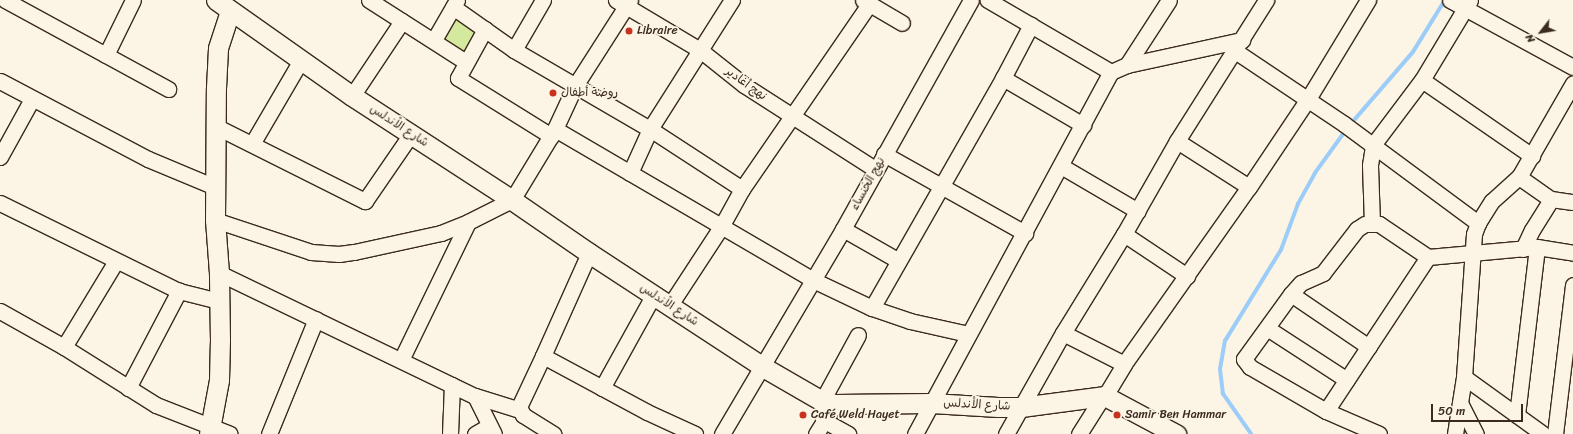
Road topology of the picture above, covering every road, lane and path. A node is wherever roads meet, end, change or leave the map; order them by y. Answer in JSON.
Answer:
{"nodes":[{"id":1,"x":5,"y":0,"type":"edge"},
{"id":2,"x":133,"y":0,"type":"edge"},
{"id":3,"x":369,"y":0,"type":"edge"},
{"id":4,"x":543,"y":0,"type":"edge"},
{"id":5,"x":732,"y":0,"type":"edge"},
{"id":6,"x":971,"y":0,"type":"edge"},
{"id":7,"x":988,"y":0,"type":"edge"},
{"id":8,"x":1266,"y":0,"type":"edge"},
{"id":9,"x":1368,"y":0,"type":"edge"},
{"id":10,"x":1165,"y":1,"type":"edge"},
{"id":11,"x":624,"y":2,"type":"edge"},
{"id":12,"x":866,"y":2,"type":"edge"},
{"id":13,"x":227,"y":4,"type":"edge"},
{"id":14,"x":455,"y":4,"type":"edge"},
{"id":15,"x":1461,"y":4,"type":"edge"},
{"id":16,"x":402,"y":21,"type":"junction"},
{"id":17,"x":902,"y":23,"type":"dead end"},
{"id":18,"x":1031,"y":25,"type":"junction"},
{"id":19,"x":485,"y":29,"type":"junction"},
{"id":20,"x":434,"y":40,"type":"junction"},
{"id":21,"x":1239,"y":46,"type":"junction"},
{"id":22,"x":514,"y":50,"type":"junction"},
{"id":23,"x":700,"y":50,"type":"junction"},
{"id":24,"x":106,"y":55,"type":"junction"},
{"id":25,"x":301,"y":60,"type":"junction"},
{"id":26,"x":466,"y":62,"type":"junction"},
{"id":27,"x":1127,"y":65,"type":"junction"},
{"id":28,"x":1573,"y":67,"type":"edge"},
{"id":29,"x":1111,"y":72,"type":"junction"},
{"id":30,"x":1003,"y":78,"type":"junction"},
{"id":31,"x":1422,"y":80,"type":"junction"},
{"id":32,"x":0,"y":81,"type":"edge"},
{"id":33,"x":1573,"y":83,"type":"edge"},
{"id":34,"x":575,"y":86,"type":"junction"},
{"id":35,"x":168,"y":89,"type":"dead end"},
{"id":36,"x":352,"y":96,"type":"junction"},
{"id":37,"x":32,"y":99,"type":"junction"},
{"id":38,"x":1308,"y":99,"type":"junction"},
{"id":39,"x":792,"y":116,"type":"junction"},
{"id":40,"x":1083,"y":125,"type":"junction"},
{"id":41,"x":215,"y":126,"type":"junction"},
{"id":42,"x":650,"y":129,"type":"junction"},
{"id":43,"x":553,"y":132,"type":"junction"},
{"id":44,"x":411,"y":134,"type":"junction"},
{"id":45,"x":1177,"y":141,"type":"junction"},
{"id":46,"x":1368,"y":142,"type":"junction"},
{"id":47,"x":252,"y":144,"type":"junction"},
{"id":48,"x":884,"y":154,"type":"junction"},
{"id":49,"x":1532,"y":156,"type":"junction"},
{"id":50,"x":0,"y":157,"type":"edge"},
{"id":51,"x":1061,"y":166,"type":"junction"},
{"id":52,"x":876,"y":169,"type":"junction"},
{"id":53,"x":630,"y":173,"type":"junction"},
{"id":54,"x":1519,"y":177,"type":"junction"},
{"id":55,"x":941,"y":186,"type":"junction"},
{"id":56,"x":214,"y":187,"type":"junction"},
{"id":57,"x":1249,"y":188,"type":"junction"},
{"id":58,"x":742,"y":189,"type":"junction"},
{"id":59,"x":1551,"y":199,"type":"junction"},
{"id":60,"x":512,"y":200,"type":"junction"},
{"id":61,"x":1573,"y":201,"type":"edge"},
{"id":62,"x":0,"y":203,"type":"edge"},
{"id":63,"x":1138,"y":211,"type":"junction"},
{"id":64,"x":215,"y":220,"type":"junction"},
{"id":65,"x":468,"y":222,"type":"junction"},
{"id":66,"x":1372,"y":223,"type":"junction"},
{"id":67,"x":1478,"y":223,"type":"junction"},
{"id":68,"x":720,"y":227,"type":"junction"},
{"id":69,"x":843,"y":229,"type":"junction"},
{"id":70,"x":1025,"y":233,"type":"junction"},
{"id":71,"x":1124,"y":234,"type":"junction"},
{"id":72,"x":1530,"y":248,"type":"junction"},
{"id":73,"x":589,"y":253,"type":"junction"},
{"id":74,"x":1471,"y":253,"type":"junction"},
{"id":75,"x":1573,"y":253,"type":"edge"},
{"id":76,"x":1428,"y":257,"type":"junction"},
{"id":77,"x":116,"y":261,"type":"junction"},
{"id":78,"x":899,"y":261,"type":"junction"},
{"id":79,"x":219,"y":272,"type":"junction"},
{"id":80,"x":1187,"y":276,"type":"junction"},
{"id":81,"x":813,"y":280,"type":"junction"},
{"id":82,"x":1573,"y":285,"type":"edge"},
{"id":83,"x":179,"y":291,"type":"junction"},
{"id":84,"x":1291,"y":294,"type":"junction"},
{"id":85,"x":653,"y":296,"type":"junction"},
{"id":86,"x":219,"y":301,"type":"junction"},
{"id":87,"x":670,"y":305,"type":"junction"},
{"id":88,"x":872,"y":308,"type":"junction"},
{"id":89,"x":0,"y":311,"type":"edge"},
{"id":90,"x":316,"y":319,"type":"junction"},
{"id":91,"x":1267,"y":328,"type":"junction"},
{"id":92,"x":968,"y":334,"type":"junction"},
{"id":93,"x":1062,"y":334,"type":"junction"},
{"id":94,"x":858,"y":335,"type":"dead end"},
{"id":95,"x":64,"y":347,"type":"junction"},
{"id":96,"x":1368,"y":347,"type":"junction"},
{"id":97,"x":543,"y":356,"type":"junction"},
{"id":98,"x":401,"y":360,"type":"junction"},
{"id":99,"x":1124,"y":364,"type":"junction"},
{"id":100,"x":763,"y":367,"type":"junction"},
{"id":101,"x":1464,"y":377,"type":"junction"},
{"id":102,"x":1347,"y":380,"type":"junction"},
{"id":103,"x":452,"y":384,"type":"junction"},
{"id":104,"x":128,"y":388,"type":"junction"},
{"id":105,"x":602,"y":388,"type":"junction"},
{"id":106,"x":475,"y":396,"type":"junction"},
{"id":107,"x":1104,"y":396,"type":"junction"},
{"id":108,"x":828,"y":402,"type":"junction"},
{"id":109,"x":931,"y":402,"type":"junction"},
{"id":110,"x":1460,"y":403,"type":"junction"},
{"id":111,"x":1021,"y":407,"type":"junction"},
{"id":112,"x":520,"y":410,"type":"junction"},
{"id":113,"x":1326,"y":411,"type":"junction"},
{"id":114,"x":1517,"y":414,"type":"junction"},
{"id":115,"x":823,"y":420,"type":"junction"},
{"id":116,"x":492,"y":430,"type":"edge"},
{"id":117,"x":209,"y":431,"type":"edge"},
{"id":118,"x":1173,"y":433,"type":"edge"},
{"id":119,"x":230,"y":434,"type":"edge"},
{"id":120,"x":269,"y":434,"type":"edge"},
{"id":121,"x":450,"y":434,"type":"edge"},
{"id":122,"x":475,"y":434,"type":"edge"},
{"id":123,"x":554,"y":434,"type":"edge"},
{"id":124,"x":696,"y":434,"type":"edge"},
{"id":125,"x":722,"y":434,"type":"edge"},
{"id":126,"x":816,"y":434,"type":"edge"},
{"id":127,"x":848,"y":434,"type":"edge"},
{"id":128,"x":915,"y":434,"type":"edge"},
{"id":129,"x":1006,"y":434,"type":"edge"},
{"id":130,"x":1079,"y":434,"type":"edge"},
{"id":131,"x":1379,"y":434,"type":"edge"},
{"id":132,"x":1455,"y":434,"type":"edge"},
{"id":133,"x":1476,"y":434,"type":"edge"},
{"id":134,"x":1543,"y":434,"type":"edge"},
{"id":135,"x":1555,"y":434,"type":"edge"}],
"edges":[{"from":1,"to":24,"type":"street"},
{"from":2,"to":24,"type":"street"},
{"from":3,"to":16,"type":"street"},
{"from":4,"to":22,"type":"street"},
{"from":5,"to":23,"type":"street"},
{"from":6,"to":48,"type":"street","name":"نهج الخنساء"},
{"from":7,"to":18,"type":"street"},
{"from":8,"to":21,"type":"street"},
{"from":9,"to":38,"type":"street"},
{"from":10,"to":27,"type":"street"},
{"from":11,"to":23,"type":"street","name":"نهج أغادير"},
{"from":11,"to":34,"type":"street"},
{"from":12,"to":17,"type":"street"},
{"from":12,"to":39,"type":"street"},
{"from":13,"to":25,"type":"street","name":"شارع الأندلس"},
{"from":13,"to":41,"type":"street"},
{"from":14,"to":19,"type":"street"},
{"from":14,"to":20,"type":"street"},
{"from":15,"to":28,"type":"street"},
{"from":15,"to":31,"type":"street"},
{"from":16,"to":20,"type":"street"},
{"from":16,"to":36,"type":"street"},
{"from":18,"to":29,"type":"street"},
{"from":18,"to":30,"type":"street"},
{"from":19,"to":22,"type":"street"},
{"from":19,"to":26,"type":"street"},
{"from":20,"to":26,"type":"street"},
{"from":21,"to":27,"type":"street"},
{"from":21,"to":38,"type":"street"},
{"from":21,"to":45,"type":"street"},
{"from":22,"to":34,"type":"street"},
{"from":23,"to":39,"type":"street","name":"نهج أغادير"},
{"from":23,"to":42,"type":"street"},
{"from":24,"to":35,"type":"street"},
{"from":25,"to":36,"type":"street","name":"شارع الأندلس"},
{"from":25,"to":47,"type":"street"},
{"from":26,"to":43,"type":"street"},
{"from":27,"to":29,"type":"street"},
{"from":29,"to":40,"type":"street"},
{"from":30,"to":40,"type":"street"},
{"from":30,"to":55,"type":"street"},
{"from":31,"to":46,"type":"street"},
{"from":31,"to":49,"type":"street"},
{"from":32,"to":37,"type":"street"},
{"from":33,"to":49,"type":"street"},
{"from":34,"to":42,"type":"street"},
{"from":34,"to":43,"type":"street"},
{"from":36,"to":44,"type":"street","name":"شارع الأندلس"},
{"from":37,"to":50,"type":"street"},
{"from":37,"to":56,"type":"street"},
{"from":38,"to":46,"type":"street"},
{"from":38,"to":57,"type":"street"},
{"from":39,"to":52,"type":"street","name":"نهج أغادير"},
{"from":39,"to":58,"type":"street"},
{"from":40,"to":51,"type":"street"},
{"from":41,"to":47,"type":"street"},
{"from":41,"to":56,"type":"street"},
{"from":42,"to":53,"type":"street"},
{"from":42,"to":58,"type":"street"},
{"from":43,"to":53,"type":"street"},
{"from":43,"to":60,"type":"street"},
{"from":44,"to":47,"type":"street"},
{"from":44,"to":60,"type":"street","name":"شارع الأندلس"},
{"from":45,"to":57,"type":"street"},
{"from":45,"to":63,"type":"street"},
{"from":46,"to":66,"type":"street"},
{"from":46,"to":67,"type":"street"},
{"from":48,"to":52,"type":"street","name":"نهج الخنساء"},
{"from":48,"to":55,"type":"street"},
{"from":49,"to":54,"type":"street"},
{"from":51,"to":63,"type":"street"},
{"from":51,"to":70,"type":"street"},
{"from":52,"to":69,"type":"street","name":"نهج الخنساء"},
{"from":53,"to":68,"type":"street"},
{"from":54,"to":59,"type":"street"},
{"from":54,"to":67,"type":"street"},
{"from":55,"to":70,"type":"street"},
{"from":55,"to":78,"type":"street"},
{"from":56,"to":64,"type":"street"},
{"from":57,"to":80,"type":"street"},
{"from":58,"to":68,"type":"street"},
{"from":59,"to":61,"type":"street"},
{"from":59,"to":72,"type":"street"},
{"from":60,"to":65,"type":"street"},
{"from":60,"to":73,"type":"street","name":"شارع الأندلس"},
{"from":62,"to":77,"type":"street"},
{"from":63,"to":71,"type":"street"},
{"from":64,"to":65,"type":"street"},
{"from":64,"to":79,"type":"street"},
{"from":65,"to":98,"type":"street"},
{"from":66,"to":76,"type":"street"},
{"from":66,"to":84,"type":"street"},
{"from":67,"to":74,"type":"street"},
{"from":68,"to":81,"type":"street"},
{"from":68,"to":87,"type":"street"},
{"from":69,"to":78,"type":"street"},
{"from":69,"to":81,"type":"street","name":"نهج الخنساء"},
{"from":70,"to":92,"type":"street"},
{"from":71,"to":80,"type":"street"},
{"from":71,"to":93,"type":"street"},
{"from":72,"to":74,"type":"street"},
{"from":72,"to":75,"type":"street"},
{"from":72,"to":114,"type":"street"},
{"from":73,"to":85,"type":"street","name":"شارع الأندلس"},
{"from":73,"to":97,"type":"street"},
{"from":74,"to":76,"type":"street"},
{"from":74,"to":101,"type":"street"},
{"from":76,"to":96,"type":"street"},
{"from":77,"to":83,"type":"street"},
{"from":77,"to":95,"type":"street"},
{"from":78,"to":88,"type":"street"},
{"from":79,"to":86,"type":"street"},
{"from":79,"to":90,"type":"street"},
{"from":80,"to":99,"type":"street"},
{"from":81,"to":88,"type":"street"},
{"from":81,"to":100,"type":"street","name":"نهج الخنساء"},
{"from":82,"to":135,"type":"street"},
{"from":83,"to":86,"type":"street"},
{"from":83,"to":104,"type":"street"},
{"from":84,"to":91,"type":"street"},
{"from":84,"to":96,"type":"street"},
{"from":85,"to":87,"type":"street","name":"شارع الأندلس"},
{"from":85,"to":105,"type":"street"},
{"from":86,"to":117,"type":"street"},
{"from":87,"to":100,"type":"street","name":"شارع الأندلس"},
{"from":88,"to":92,"type":"street"},
{"from":89,"to":95,"type":"street"},
{"from":90,"to":98,"type":"street"},
{"from":90,"to":120,"type":"street"},
{"from":91,"to":102,"type":"street"},
{"from":91,"to":113,"type":"street"},
{"from":92,"to":109,"type":"street"},
{"from":93,"to":99,"type":"street"},
{"from":93,"to":111,"type":"street"},
{"from":94,"to":108,"type":"street"},
{"from":95,"to":104,"type":"street"},
{"from":96,"to":102,"type":"street"},
{"from":97,"to":105,"type":"street"},
{"from":97,"to":112,"type":"street"},
{"from":98,"to":103,"type":"street"},
{"from":99,"to":107,"type":"street"},
{"from":100,"to":108,"type":"street","name":"شارع الأندلس"},
{"from":100,"to":125,"type":"street","name":"نهج الخنساء"},
{"from":101,"to":110,"type":"street"},
{"from":101,"to":114,"type":"street"},
{"from":102,"to":113,"type":"street"},
{"from":103,"to":106,"type":"street"},
{"from":103,"to":121,"type":"street"},
{"from":104,"to":117,"type":"street"},
{"from":105,"to":124,"type":"street"},
{"from":106,"to":112,"type":"street"},
{"from":106,"to":116,"type":"street"},
{"from":107,"to":111,"type":"street","name":"شارع الأندلس"},
{"from":107,"to":118,"type":"street"},
{"from":107,"to":130,"type":"street"},
{"from":108,"to":109,"type":"street","name":"شارع الأندلس"},
{"from":108,"to":115,"type":"street"},
{"from":109,"to":111,"type":"street","name":"شارع الأندلس"},
{"from":109,"to":128,"type":"street"},
{"from":110,"to":132,"type":"street"},
{"from":110,"to":133,"type":"street"},
{"from":111,"to":129,"type":"street"},
{"from":112,"to":123,"type":"street"},
{"from":113,"to":131,"type":"street"},
{"from":114,"to":134,"type":"street"},
{"from":115,"to":126,"type":"street"},
{"from":115,"to":127,"type":"street"},
{"from":116,"to":122,"type":"street"},
{"from":117,"to":119,"type":"street"}]}
